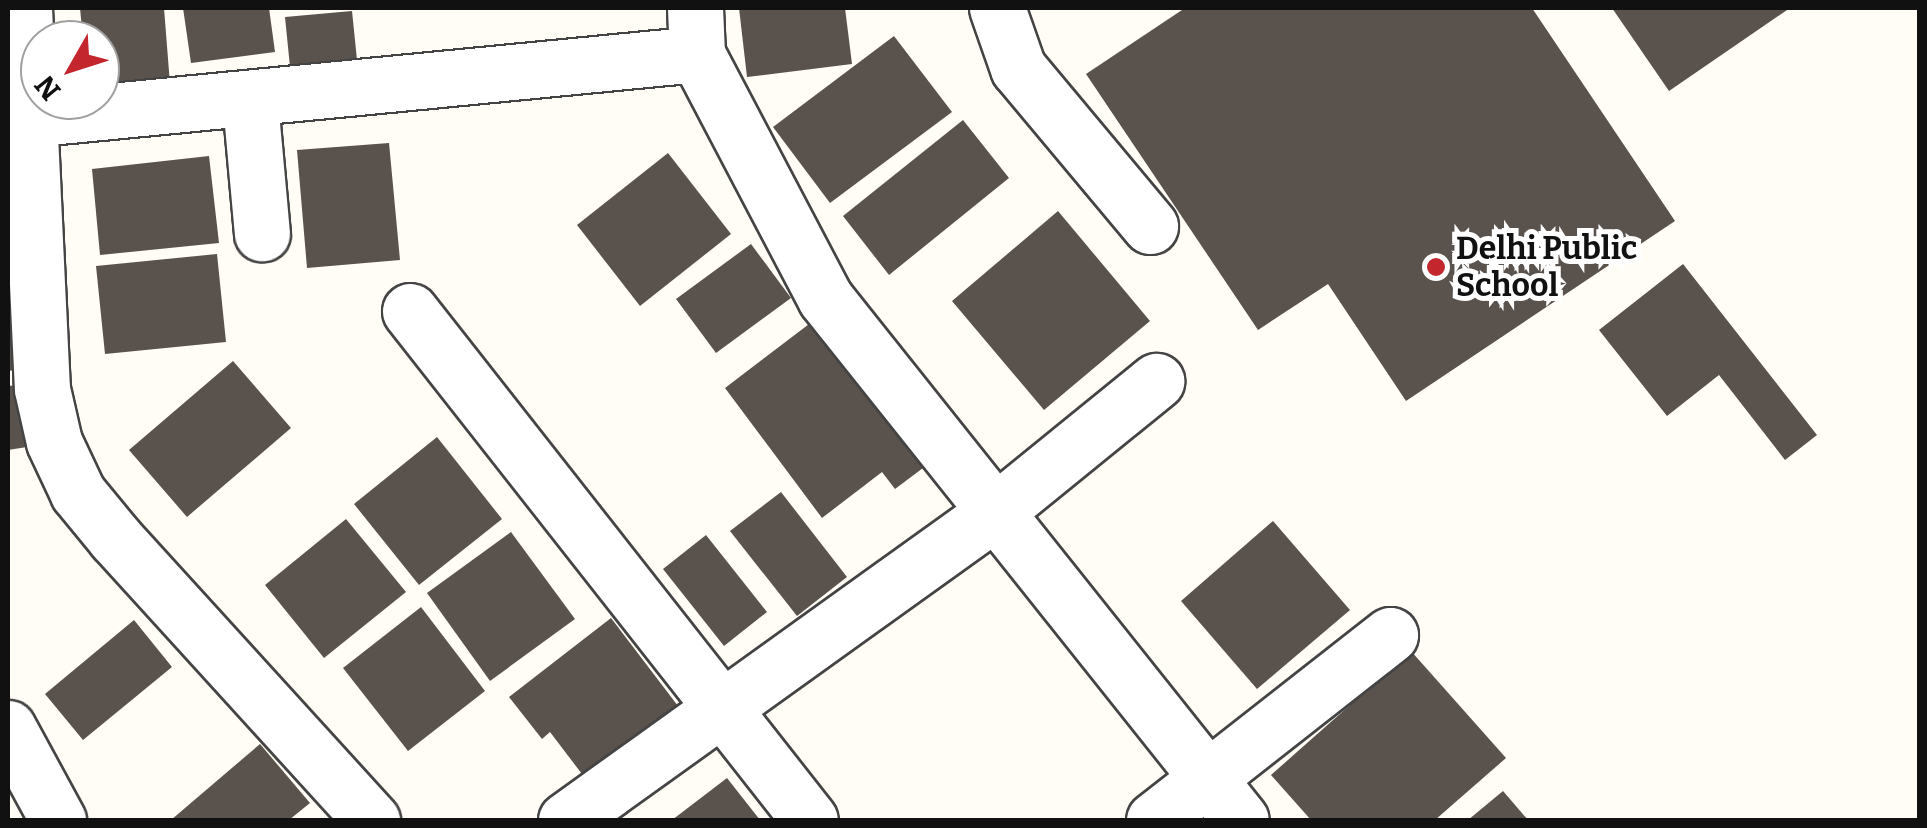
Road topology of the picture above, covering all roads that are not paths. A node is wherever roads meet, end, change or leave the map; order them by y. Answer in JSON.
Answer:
{"nodes":[{"id":1,"x":24,"y":8,"type":"edge"},
{"id":2,"x":996,"y":8,"type":"edge"},
{"id":3,"x":696,"y":31,"type":"edge"},
{"id":4,"x":250,"y":102,"type":"junction"},
{"id":5,"x":19,"y":120,"type":"edge"},
{"id":6,"x":1150,"y":226,"type":"dead end"},
{"id":7,"x":262,"y":233,"type":"dead end"},
{"id":8,"x":410,"y":311,"type":"dead end"},
{"id":9,"x":1156,"y":381,"type":"dead end"},
{"id":10,"x":995,"y":512,"type":"junction"},
{"id":11,"x":1390,"y":635,"type":"dead end"},
{"id":12,"x":721,"y":710,"type":"junction"},
{"id":13,"x":8,"y":728,"type":"edge"},
{"id":14,"x":1208,"y":778,"type":"junction"},
{"id":15,"x":58,"y":820,"type":"edge"},
{"id":16,"x":372,"y":820,"type":"edge"},
{"id":17,"x":566,"y":820,"type":"edge"},
{"id":18,"x":810,"y":820,"type":"edge"},
{"id":19,"x":1154,"y":820,"type":"edge"},
{"id":20,"x":1241,"y":820,"type":"edge"}],
"edges":[{"from":1,"to":5,"type":"street"},
{"from":2,"to":6,"type":"street"},
{"from":3,"to":4,"type":"street"},
{"from":3,"to":10,"type":"street"},
{"from":4,"to":5,"type":"street"},
{"from":4,"to":7,"type":"street"},
{"from":5,"to":16,"type":"street"},
{"from":8,"to":12,"type":"street"},
{"from":9,"to":10,"type":"street"},
{"from":10,"to":12,"type":"street"},
{"from":10,"to":14,"type":"street"},
{"from":11,"to":14,"type":"street"},
{"from":12,"to":17,"type":"street"},
{"from":12,"to":18,"type":"street"},
{"from":13,"to":15,"type":"street"},
{"from":14,"to":19,"type":"street"},
{"from":14,"to":20,"type":"street"}]}
